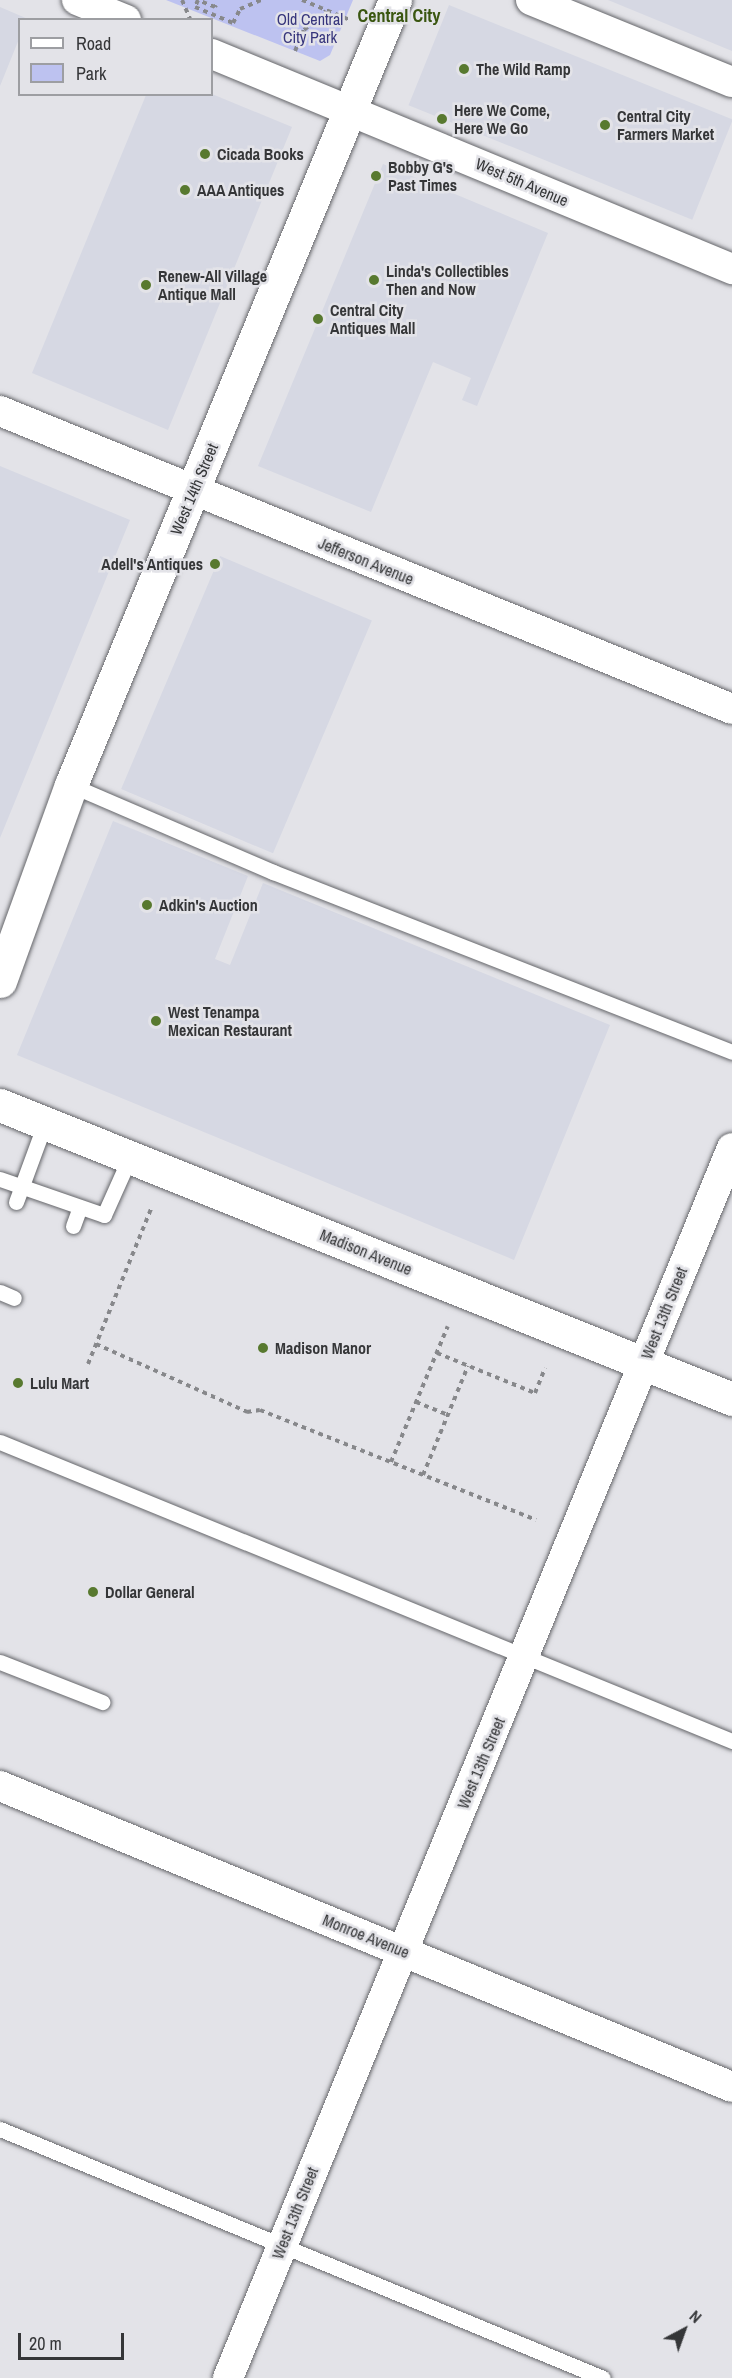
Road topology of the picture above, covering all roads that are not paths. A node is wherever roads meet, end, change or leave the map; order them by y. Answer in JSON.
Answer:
{"nodes":[{"id":1,"x":77,"y":0,"type":"edge"},
{"id":2,"x":395,"y":0,"type":"edge"},
{"id":3,"x":531,"y":0,"type":"edge"},
{"id":4,"x":121,"y":18,"type":"edge"},
{"id":5,"x":213,"y":54,"type":"edge"},
{"id":6,"x":732,"y":82,"type":"edge"},
{"id":7,"x":350,"y":111,"type":"junction"},
{"id":8,"x":732,"y":269,"type":"edge"},
{"id":9,"x":0,"y":411,"type":"edge"},
{"id":10,"x":194,"y":491,"type":"junction"},
{"id":11,"x":732,"y":709,"type":"edge"},
{"id":12,"x":71,"y":784,"type":"junction"},
{"id":13,"x":0,"y":981,"type":"edge"},
{"id":14,"x":732,"y":1052,"type":"edge"},
{"id":15,"x":0,"y":1105,"type":"edge"},
{"id":16,"x":45,"y":1123,"type":"junction"},
{"id":17,"x":732,"y":1148,"type":"edge"},
{"id":18,"x":130,"y":1157,"type":"junction"},
{"id":19,"x":0,"y":1179,"type":"edge"},
{"id":20,"x":22,"y":1186,"type":"junction"},
{"id":21,"x":16,"y":1202,"type":"dead end"},
{"id":22,"x":80,"y":1207,"type":"junction"},
{"id":23,"x":73,"y":1226,"type":"dead end"},
{"id":24,"x":644,"y":1363,"type":"junction"},
{"id":25,"x":732,"y":1399,"type":"edge"},
{"id":26,"x":0,"y":1442,"type":"edge"},
{"id":27,"x":526,"y":1655,"type":"junction"},
{"id":28,"x":0,"y":1662,"type":"edge"},
{"id":29,"x":102,"y":1702,"type":"dead end"},
{"id":30,"x":732,"y":1741,"type":"edge"},
{"id":31,"x":0,"y":1786,"type":"edge"},
{"id":32,"x":403,"y":1951,"type":"junction"},
{"id":33,"x":732,"y":2086,"type":"edge"},
{"id":34,"x":0,"y":2129,"type":"edge"},
{"id":35,"x":282,"y":2246,"type":"junction"},
{"id":36,"x":228,"y":2378,"type":"edge"},
{"id":37,"x":603,"y":2378,"type":"edge"}],
"edges":[{"from":1,"to":4,"type":"street"},
{"from":2,"to":7,"type":"street","name":"West 14th Street"},
{"from":3,"to":6,"type":"street"},
{"from":5,"to":7,"type":"street","name":"West 5th Avenue"},
{"from":7,"to":8,"type":"street","name":"West 5th Avenue"},
{"from":7,"to":10,"type":"street","name":"West 14th Street"},
{"from":9,"to":10,"type":"street","name":"Jefferson Avenue"},
{"from":10,"to":11,"type":"street","name":"Jefferson Avenue"},
{"from":10,"to":12,"type":"street","name":"West 14th Street"},
{"from":12,"to":13,"type":"street","name":"West 14th Street"},
{"from":12,"to":14,"type":"lane"},
{"from":15,"to":16,"type":"street","name":"Madison Avenue"},
{"from":16,"to":18,"type":"street","name":"Madison Avenue"},
{"from":16,"to":20,"type":"lane"},
{"from":17,"to":24,"type":"street","name":"West 13th Street"},
{"from":18,"to":22,"type":"lane"},
{"from":18,"to":24,"type":"street","name":"Madison Avenue"},
{"from":19,"to":20,"type":"lane"},
{"from":20,"to":21,"type":"lane"},
{"from":20,"to":22,"type":"lane"},
{"from":22,"to":23,"type":"lane"},
{"from":24,"to":25,"type":"street","name":"Madison Avenue"},
{"from":24,"to":27,"type":"street","name":"West 13th Street"},
{"from":26,"to":27,"type":"lane"},
{"from":27,"to":30,"type":"lane"},
{"from":27,"to":32,"type":"street","name":"West 13th Street"},
{"from":28,"to":29,"type":"lane"},
{"from":31,"to":32,"type":"street","name":"Monroe Avenue"},
{"from":32,"to":33,"type":"street","name":"Monroe Avenue"},
{"from":32,"to":35,"type":"street","name":"West 13th Street"},
{"from":34,"to":35,"type":"lane"},
{"from":35,"to":36,"type":"street","name":"West 13th Street"},
{"from":35,"to":37,"type":"lane"}]}
